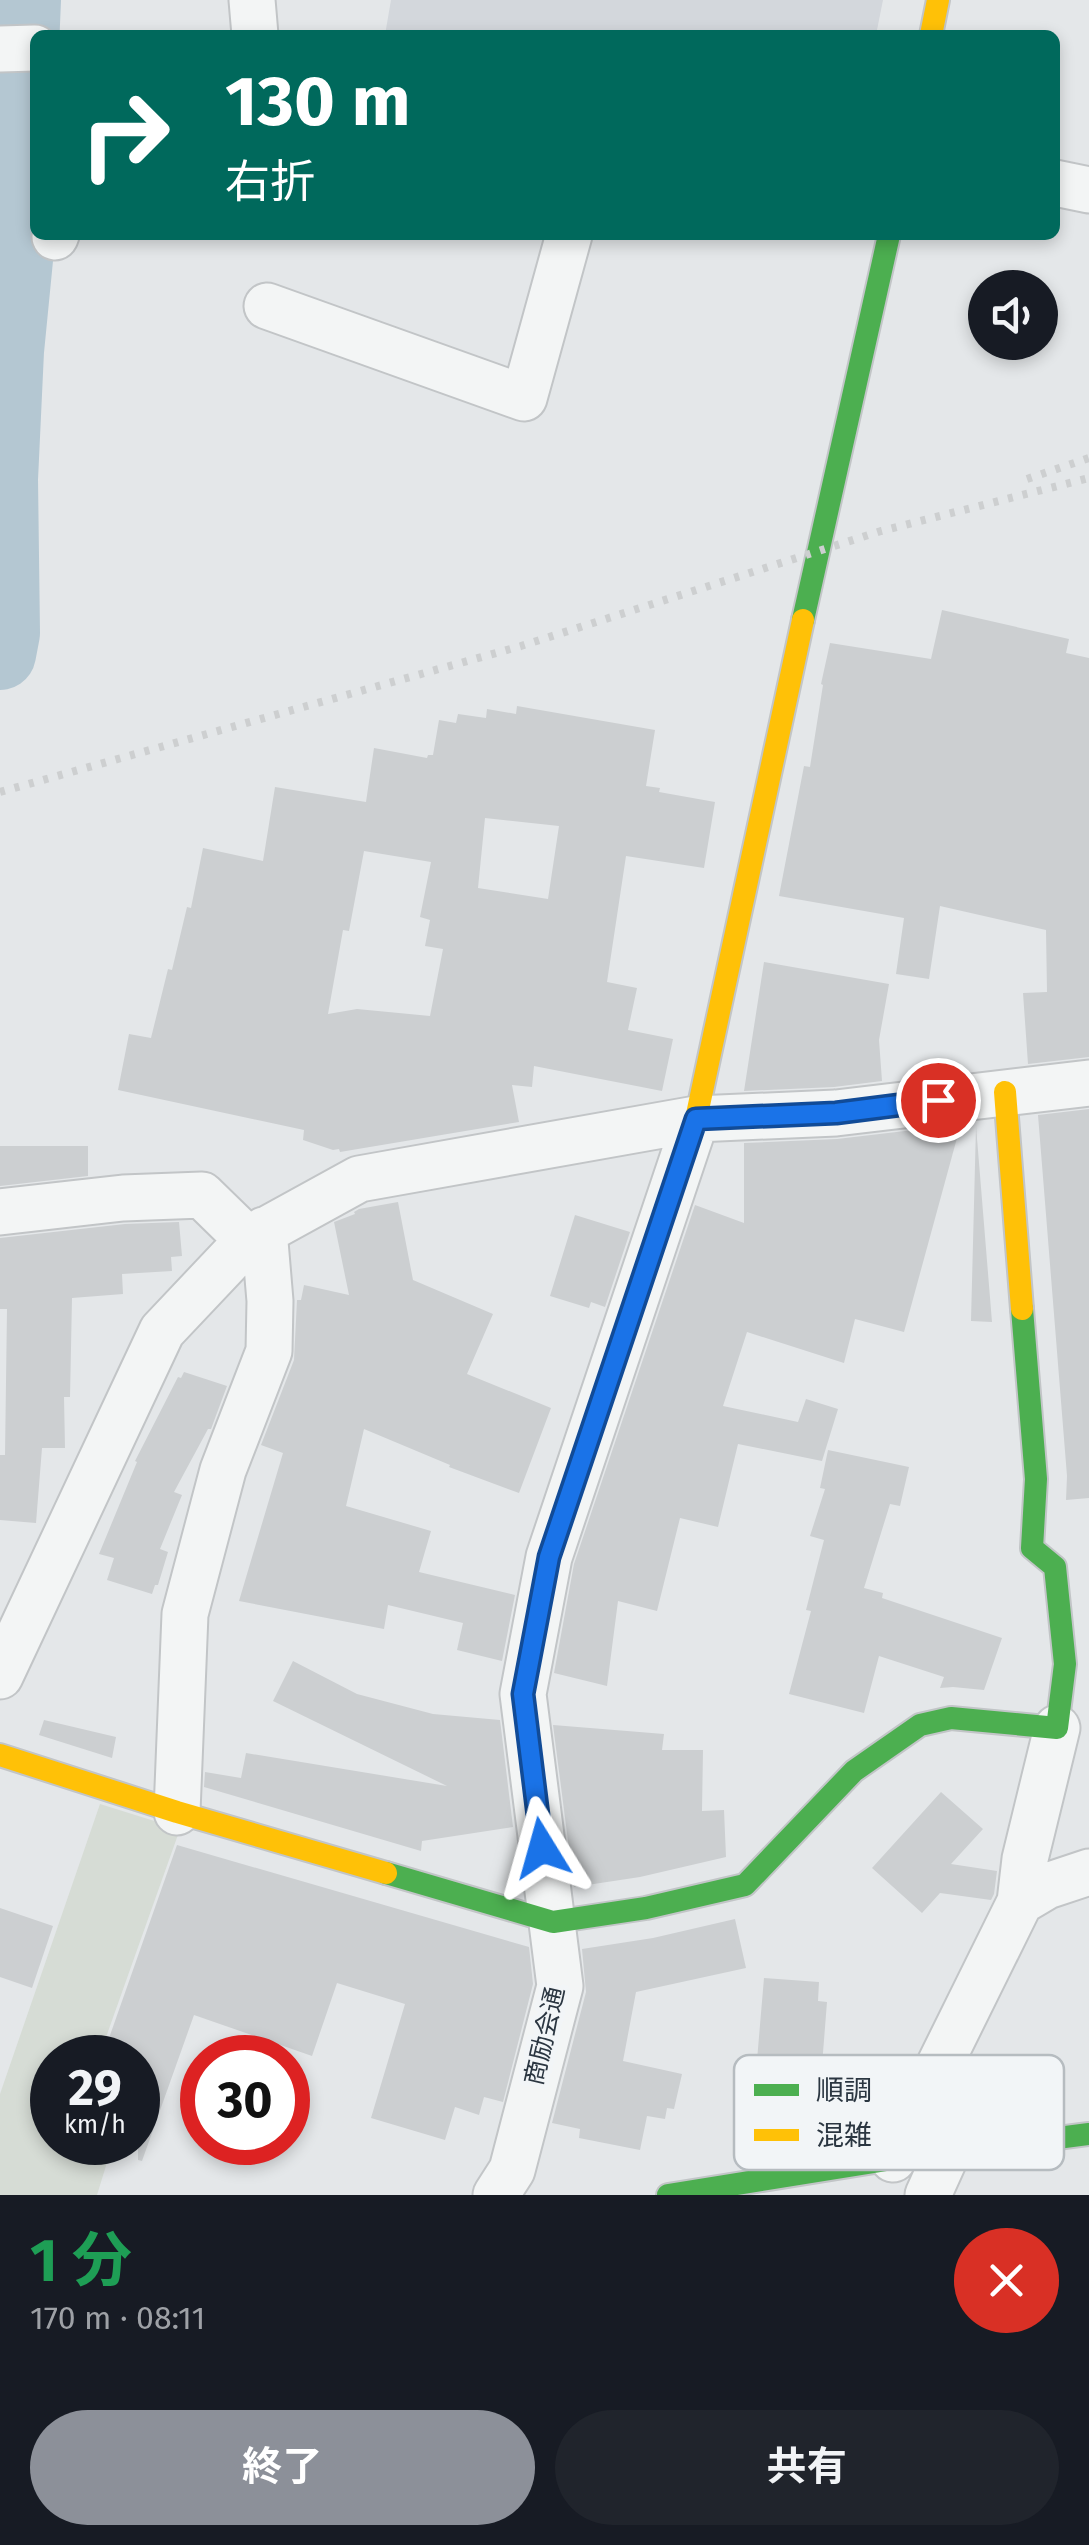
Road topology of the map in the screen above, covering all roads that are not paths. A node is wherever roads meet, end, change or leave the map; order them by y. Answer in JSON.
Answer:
{"nodes":[{"id":1,"x":252,"y":0,"type":"edge"},
{"id":2,"x":938,"y":0,"type":"edge"},
{"id":3,"x":255,"y":30,"type":"edge"},
{"id":4,"x":932,"y":30,"type":"edge"},
{"id":5,"x":30,"y":48,"type":"edge"},
{"id":6,"x":0,"y":49,"type":"edge"},
{"id":7,"x":1060,"y":184,"type":"edge"},
{"id":8,"x":1089,"y":190,"type":"edge"},
{"id":9,"x":568,"y":240,"type":"edge"},
{"id":10,"x":888,"y":240,"type":"edge"},
{"id":11,"x":267,"y":306,"type":"dead end"},
{"id":12,"x":1089,"y":1083,"type":"edge"},
{"id":13,"x":1005,"y":1092,"type":"junction"},
{"id":14,"x":696,"y":1119,"type":"junction"},
{"id":15,"x":0,"y":1212,"type":"edge"},
{"id":16,"x":256,"y":1235,"type":"junction"},
{"id":17,"x":0,"y":1676,"type":"edge"},
{"id":18,"x":1057,"y":1728,"type":"junction"},
{"id":19,"x":0,"y":1755,"type":"edge"},
{"id":20,"x":177,"y":1812,"type":"junction"},
{"id":21,"x":1089,"y":1872,"type":"edge"},
{"id":22,"x":1020,"y":1902,"type":"junction"},
{"id":23,"x":552,"y":1922,"type":"junction"},
{"id":24,"x":944,"y":2055,"type":"edge"},
{"id":25,"x":1089,"y":2134,"type":"edge"},
{"id":26,"x":1064,"y":2137,"type":"edge"},
{"id":27,"x":820,"y":2170,"type":"edge"},
{"id":28,"x":940,"y":2170,"type":"edge"},
{"id":29,"x":496,"y":2195,"type":"edge"},
{"id":30,"x":668,"y":2195,"type":"edge"},
{"id":31,"x":928,"y":2195,"type":"edge"}],
"edges":[{"from":1,"to":3,"type":"street"},
{"from":2,"to":4,"type":"main road"},
{"from":5,"to":6,"type":"street"},
{"from":7,"to":8,"type":"street"},
{"from":9,"to":11,"type":"street"},
{"from":10,"to":14,"type":"main road"},
{"from":12,"to":13,"type":"street"},
{"from":13,"to":14,"type":"street"},
{"from":13,"to":18,"type":"main road"},
{"from":14,"to":16,"type":"street"},
{"from":14,"to":23,"type":"street","name":"商励会通"},
{"from":15,"to":16,"type":"street"},
{"from":16,"to":17,"type":"street"},
{"from":16,"to":20,"type":"street"},
{"from":18,"to":22,"type":"street"},
{"from":18,"to":23,"type":"main road"},
{"from":19,"to":20,"type":"main road"},
{"from":20,"to":23,"type":"main road"},
{"from":21,"to":22,"type":"street"},
{"from":22,"to":24,"type":"street"},
{"from":23,"to":29,"type":"street","name":"商励会通"},
{"from":25,"to":26,"type":"main road"},
{"from":27,"to":30,"type":"main road"},
{"from":28,"to":31,"type":"street"}]}
